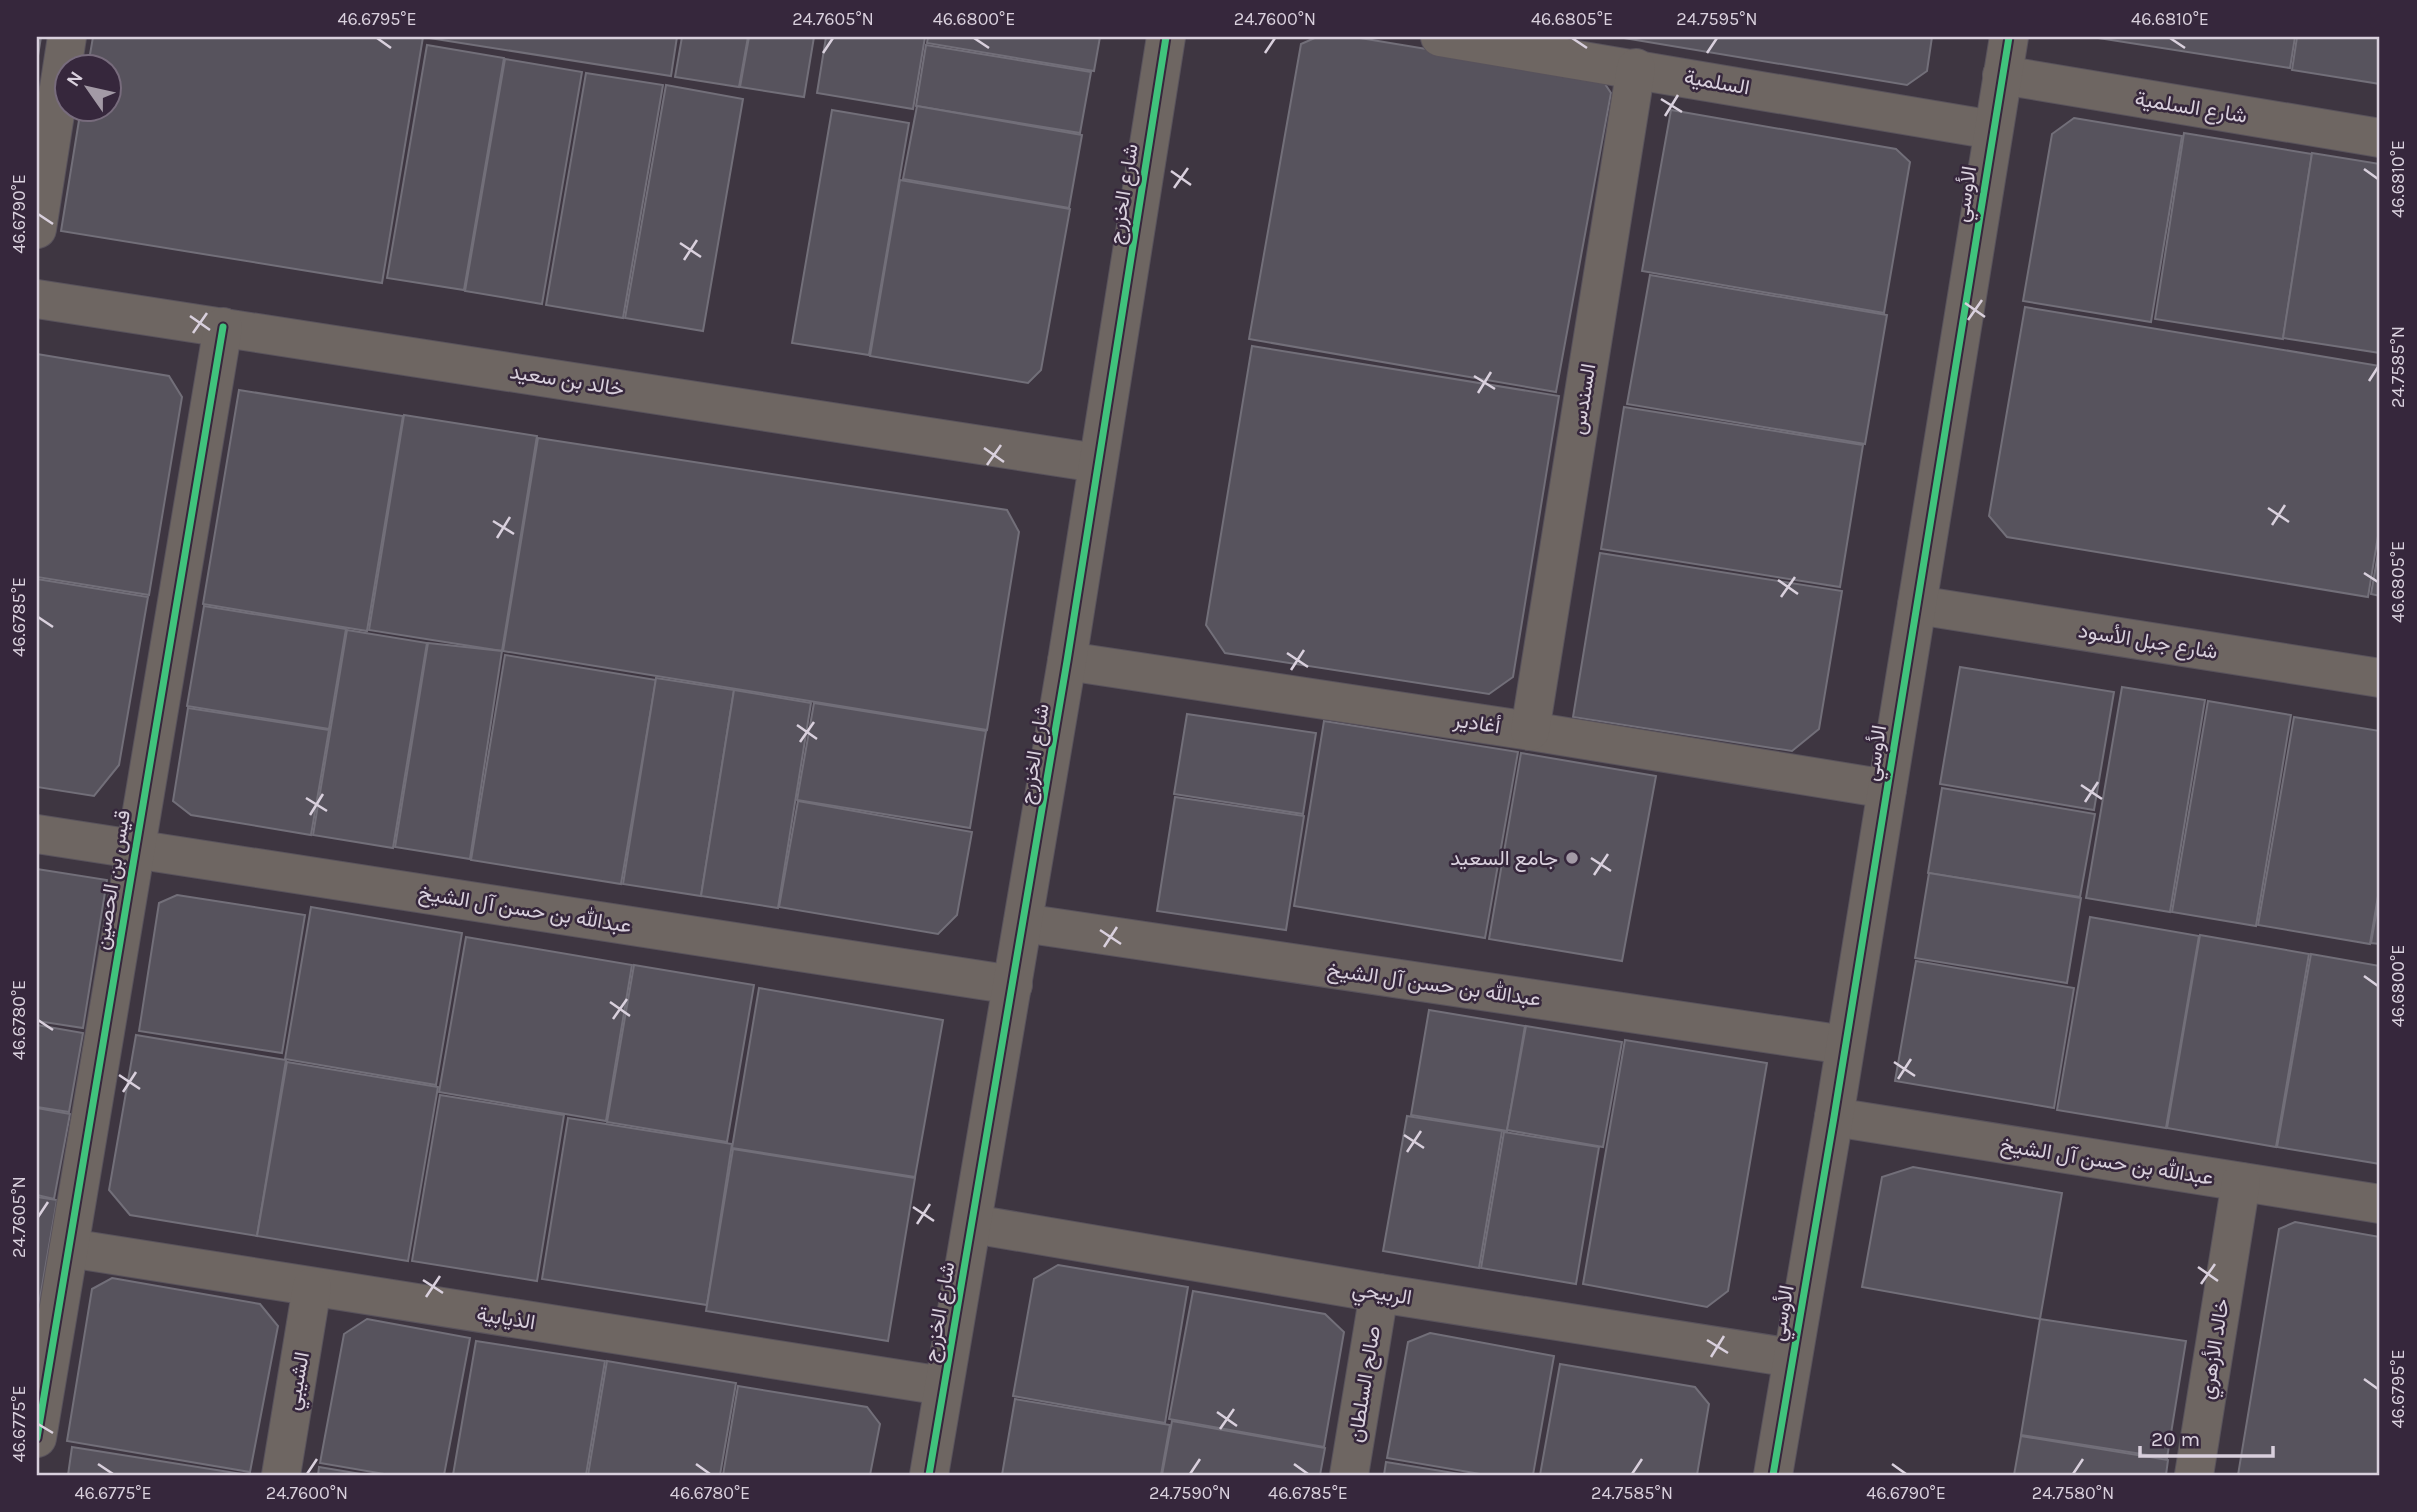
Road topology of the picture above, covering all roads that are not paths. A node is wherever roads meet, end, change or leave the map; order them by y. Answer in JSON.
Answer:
{"nodes":[{"id":1,"x":67,"y":37,"type":"edge"},
{"id":2,"x":1166,"y":37,"type":"edge"},
{"id":3,"x":1440,"y":37,"type":"edge"},
{"id":4,"x":2009,"y":37,"type":"edge"},
{"id":5,"x":1636,"y":68,"type":"junction"},
{"id":6,"x":2003,"y":75,"type":"junction"},
{"id":7,"x":1993,"y":130,"type":"junction"},
{"id":8,"x":2380,"y":138,"type":"edge"},
{"id":9,"x":37,"y":229,"type":"edge"},
{"id":10,"x":37,"y":299,"type":"edge"},
{"id":11,"x":223,"y":327,"type":"junction"},
{"id":12,"x":1097,"y":463,"type":"junction"},
{"id":13,"x":1917,"y":605,"type":"junction"},
{"id":14,"x":1067,"y":661,"type":"junction"},
{"id":15,"x":2380,"y":678,"type":"edge"},
{"id":16,"x":1530,"y":731,"type":"junction"},
{"id":17,"x":1887,"y":789,"type":"junction"},
{"id":18,"x":37,"y":834,"type":"edge"},
{"id":19,"x":135,"y":849,"type":"junction"},
{"id":20,"x":1023,"y":923,"type":"junction"},
{"id":21,"x":1013,"y":985,"type":"junction"},
{"id":22,"x":1846,"y":1045,"type":"junction"},
{"id":23,"x":1834,"y":1117,"type":"junction"},
{"id":24,"x":2241,"y":1182,"type":"junction"},
{"id":25,"x":2380,"y":1204,"type":"edge"},
{"id":26,"x":973,"y":1224,"type":"junction"},
{"id":27,"x":69,"y":1248,"type":"junction"},
{"id":28,"x":312,"y":1287,"type":"junction"},
{"id":29,"x":1379,"y":1293,"type":"junction"},
{"id":30,"x":1792,"y":1358,"type":"junction"},
{"id":31,"x":943,"y":1386,"type":"junction"},
{"id":32,"x":37,"y":1438,"type":"edge"},
{"id":33,"x":281,"y":1475,"type":"edge"},
{"id":34,"x":929,"y":1475,"type":"edge"},
{"id":35,"x":1349,"y":1475,"type":"edge"},
{"id":36,"x":1773,"y":1475,"type":"edge"},
{"id":37,"x":2194,"y":1475,"type":"edge"}],
"edges":[{"from":1,"to":9,"type":"street"},
{"from":2,"to":12,"type":"street","name":"شارع الخزرج"},
{"from":3,"to":5,"type":"street","name":"السلمية"},
{"from":4,"to":6,"type":"street","name":"الأوسي"},
{"from":5,"to":7,"type":"street","name":"السلمية"},
{"from":5,"to":16,"type":"street","name":"السندس"},
{"from":6,"to":7,"type":"street","name":"الأوسي"},
{"from":6,"to":8,"type":"street","name":"شارع السلمية"},
{"from":7,"to":13,"type":"street","name":"الأوسي"},
{"from":10,"to":11,"type":"street","name":"خالد بن سعيد"},
{"from":11,"to":12,"type":"street","name":"خالد بن سعيد"},
{"from":11,"to":19,"type":"street","name":"قيس بن الحصين"},
{"from":12,"to":14,"type":"street","name":"شارع الخزرج"},
{"from":13,"to":15,"type":"street","name":"شارع جبل الأسود"},
{"from":13,"to":17,"type":"street","name":"الأوسي"},
{"from":14,"to":16,"type":"street","name":"أغادير"},
{"from":14,"to":20,"type":"street","name":"شارع الخزرج"},
{"from":16,"to":17,"type":"street","name":"أغادير"},
{"from":17,"to":22,"type":"street","name":"الأوسي"},
{"from":18,"to":19,"type":"street","name":"عبدالله بن حسن آل الشيخ"},
{"from":19,"to":21,"type":"street","name":"عبدالله بن حسن آل الشيخ"},
{"from":19,"to":27,"type":"street","name":"قيس بن الحصين"},
{"from":20,"to":21,"type":"street","name":"شارع الخزرج"},
{"from":20,"to":22,"type":"street","name":"عبدالله بن حسن آل الشيخ"},
{"from":21,"to":26,"type":"street","name":"شارع الخزرج"},
{"from":22,"to":23,"type":"street","name":"الأوسي"},
{"from":23,"to":24,"type":"street","name":"عبدالله بن حسن آل الشيخ"},
{"from":23,"to":30,"type":"street","name":"الأوسي"},
{"from":24,"to":25,"type":"street","name":"عبدالله بن حسن آل الشيخ"},
{"from":24,"to":37,"type":"street","name":"خالد الأزهري"},
{"from":26,"to":29,"type":"street","name":"الربيحي"},
{"from":26,"to":31,"type":"street","name":"شارع الخزرج"},
{"from":27,"to":28,"type":"street","name":"الذيابية"},
{"from":27,"to":32,"type":"street","name":"قيس بن الحصين"},
{"from":28,"to":31,"type":"street","name":"الذيابية"},
{"from":28,"to":33,"type":"street","name":"الشيبي"},
{"from":29,"to":30,"type":"street","name":"الربيحي"},
{"from":29,"to":35,"type":"street","name":"صالح السلطان"},
{"from":30,"to":36,"type":"street","name":"الأوسي"},
{"from":31,"to":34,"type":"street","name":"شارع الخزرج"}]}
